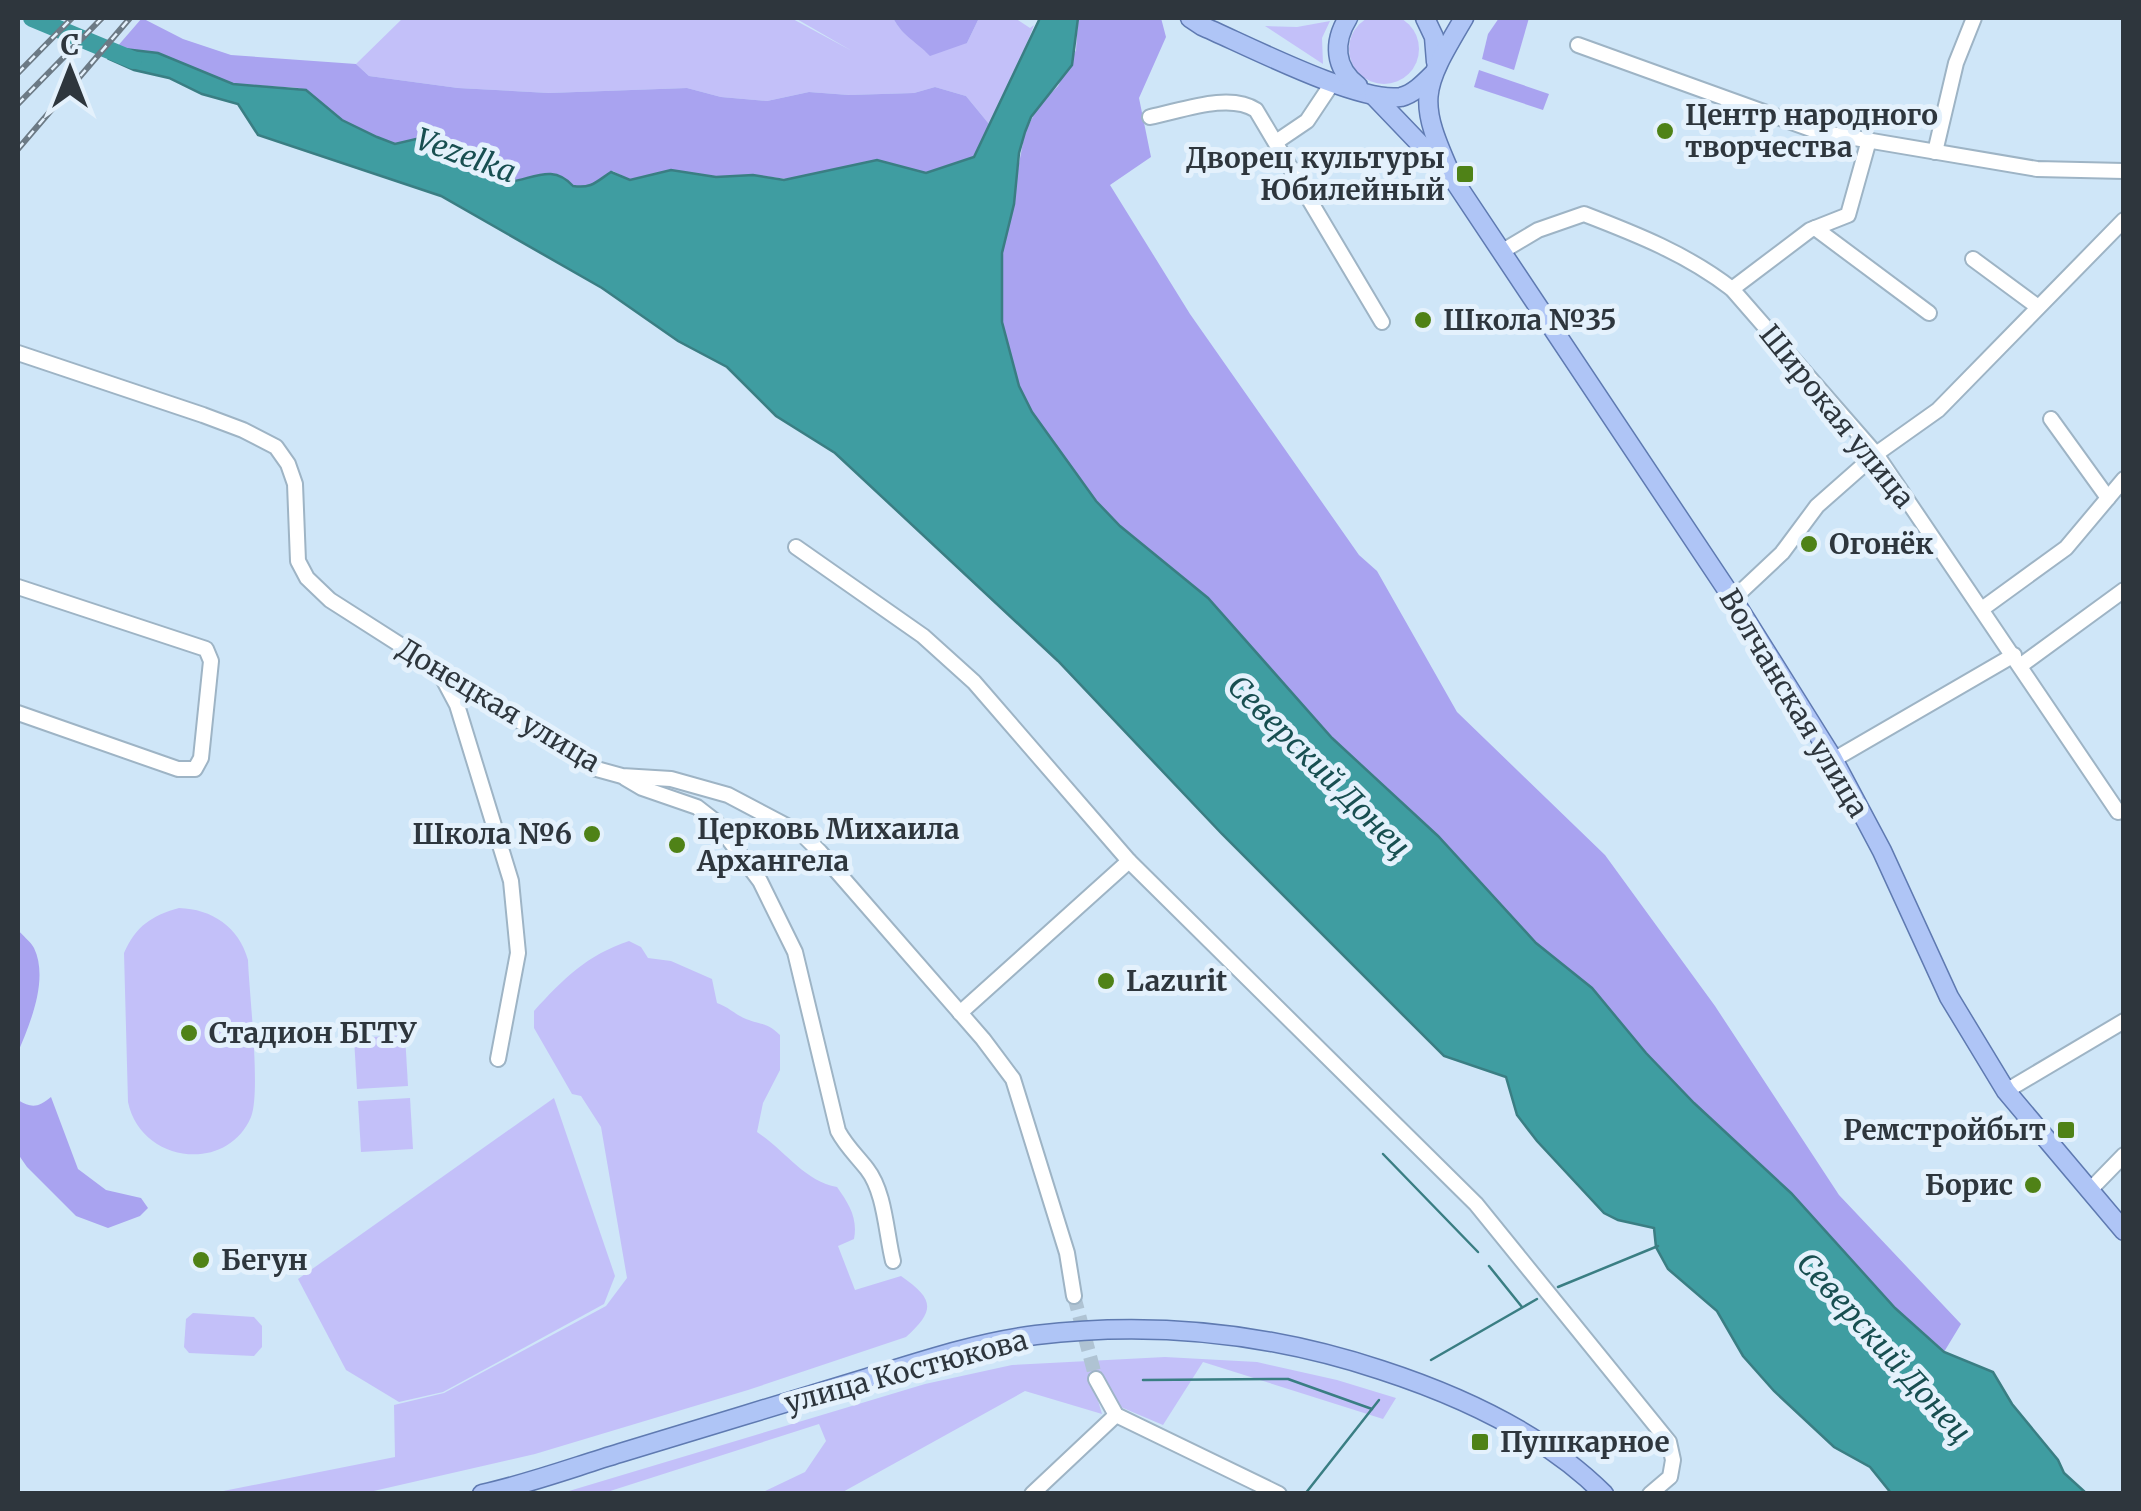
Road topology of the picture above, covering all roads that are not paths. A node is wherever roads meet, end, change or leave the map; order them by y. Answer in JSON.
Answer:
{"nodes":[{"id":1,"x":1348,"y":18,"type":"edge"},
{"id":2,"x":1425,"y":18,"type":"edge"},
{"id":3,"x":1464,"y":18,"type":"edge"},
{"id":4,"x":1974,"y":18,"type":"edge"},
{"id":5,"x":1196,"y":22,"type":"edge"},
{"id":6,"x":1578,"y":45,"type":"dead end"},
{"id":7,"x":1337,"y":52,"type":"junction"},
{"id":8,"x":1434,"y":68,"type":"junction"},
{"id":9,"x":1333,"y":82,"type":"junction"},
{"id":10,"x":1370,"y":94,"type":"junction"},
{"id":11,"x":1150,"y":117,"type":"dead end"},
{"id":12,"x":1869,"y":140,"type":"junction"},
{"id":13,"x":1276,"y":142,"type":"junction"},
{"id":14,"x":1935,"y":152,"type":"junction"},
{"id":15,"x":2124,"y":172,"type":"edge"},
{"id":16,"x":1453,"y":178,"type":"junction"},
{"id":17,"x":2124,"y":220,"type":"edge"},
{"id":18,"x":1816,"y":228,"type":"junction"},
{"id":19,"x":1500,"y":252,"type":"junction"},
{"id":20,"x":1973,"y":258,"type":"dead end"},
{"id":21,"x":1732,"y":289,"type":"junction"},
{"id":22,"x":2038,"y":307,"type":"junction"},
{"id":23,"x":1929,"y":314,"type":"dead end"},
{"id":24,"x":1382,"y":322,"type":"dead end"},
{"id":25,"x":18,"y":354,"type":"edge"},
{"id":26,"x":2051,"y":418,"type":"dead end"},
{"id":27,"x":1876,"y":454,"type":"junction"},
{"id":28,"x":2124,"y":480,"type":"edge"},
{"id":29,"x":2108,"y":498,"type":"junction"},
{"id":30,"x":796,"y":547,"type":"dead end"},
{"id":31,"x":18,"y":587,"type":"edge"},
{"id":32,"x":2124,"y":590,"type":"edge"},
{"id":33,"x":1733,"y":600,"type":"junction"},
{"id":34,"x":1982,"y":609,"type":"junction"},
{"id":35,"x":2017,"y":660,"type":"junction"},
{"id":36,"x":440,"y":672,"type":"junction"},
{"id":37,"x":18,"y":713,"type":"edge"},
{"id":38,"x":1833,"y":760,"type":"junction"},
{"id":39,"x":622,"y":776,"type":"junction"},
{"id":40,"x":2118,"y":812,"type":"dead end"},
{"id":41,"x":1128,"y":861,"type":"junction"},
{"id":42,"x":960,"y":1013,"type":"junction"},
{"id":43,"x":2124,"y":1021,"type":"edge"},
{"id":44,"x":498,"y":1058,"type":"dead end"},
{"id":45,"x":2006,"y":1092,"type":"junction"},
{"id":46,"x":2124,"y":1156,"type":"edge"},
{"id":47,"x":2090,"y":1192,"type":"junction"},
{"id":48,"x":2124,"y":1230,"type":"edge"},
{"id":49,"x":893,"y":1261,"type":"dead end"},
{"id":50,"x":1074,"y":1296,"type":"tunnel mouth"},
{"id":51,"x":1096,"y":1379,"type":"tunnel mouth"},
{"id":52,"x":1116,"y":1415,"type":"junction"},
{"id":53,"x":482,"y":1494,"type":"edge"},
{"id":54,"x":1032,"y":1494,"type":"edge"},
{"id":55,"x":1279,"y":1494,"type":"edge"},
{"id":56,"x":1604,"y":1494,"type":"edge"},
{"id":57,"x":1650,"y":1494,"type":"edge"}],
"edges":[{"from":1,"to":7,"type":"main road"},
{"from":2,"to":8,"type":"main road"},
{"from":3,"to":8,"type":"main road"},
{"from":4,"to":14,"type":"street"},
{"from":5,"to":9,"type":"main road"},
{"from":6,"to":12,"type":"street"},
{"from":7,"to":9,"type":"main road"},
{"from":7,"to":10,"type":"main road"},
{"from":8,"to":10,"type":"main road"},
{"from":8,"to":16,"type":"main road"},
{"from":9,"to":10,"type":"main road"},
{"from":9,"to":13,"type":"street"},
{"from":10,"to":16,"type":"main road"},
{"from":11,"to":13,"type":"street"},
{"from":12,"to":14,"type":"street"},
{"from":12,"to":18,"type":"street"},
{"from":13,"to":24,"type":"street"},
{"from":14,"to":15,"type":"street"},
{"from":16,"to":19,"type":"main road","name":"Волчанская улица"},
{"from":17,"to":22,"type":"street"},
{"from":18,"to":21,"type":"street"},
{"from":18,"to":23,"type":"street"},
{"from":19,"to":21,"type":"street","name":"Широкая улица"},
{"from":19,"to":33,"type":"main road","name":"Волчанская улица"},
{"from":20,"to":22,"type":"street"},
{"from":21,"to":27,"type":"street","name":"Широкая улица"},
{"from":22,"to":27,"type":"street"},
{"from":25,"to":36,"type":"street","name":"Донецкая улица"},
{"from":26,"to":29,"type":"street"},
{"from":27,"to":33,"type":"street"},
{"from":27,"to":34,"type":"street","name":"Широкая улица"},
{"from":28,"to":29,"type":"street"},
{"from":29,"to":34,"type":"street"},
{"from":30,"to":41,"type":"street"},
{"from":31,"to":37,"type":"street"},
{"from":32,"to":35,"type":"street"},
{"from":33,"to":38,"type":"main road","name":"Волчанская улица"},
{"from":34,"to":35,"type":"street","name":"Широкая улица"},
{"from":35,"to":38,"type":"street"},
{"from":35,"to":40,"type":"street","name":"Широкая улица"},
{"from":36,"to":39,"type":"street","name":"Донецкая улица"},
{"from":36,"to":44,"type":"street"},
{"from":38,"to":45,"type":"main road","name":"Волчанская улица"},
{"from":39,"to":42,"type":"street","name":"Донецкая улица"},
{"from":39,"to":49,"type":"street"},
{"from":41,"to":42,"type":"street"},
{"from":41,"to":57,"type":"street"},
{"from":42,"to":50,"type":"street","name":"Донецкая улица"},
{"from":43,"to":45,"type":"street"},
{"from":45,"to":47,"type":"main road","name":"Волчанская улица"},
{"from":46,"to":47,"type":"street"},
{"from":47,"to":48,"type":"main road","name":"Волчанская улица"},
{"from":51,"to":52,"type":"street"},
{"from":52,"to":54,"type":"street"},
{"from":52,"to":55,"type":"street"},
{"from":53,"to":56,"type":"main road","name":"улица Костюкова"}]}
